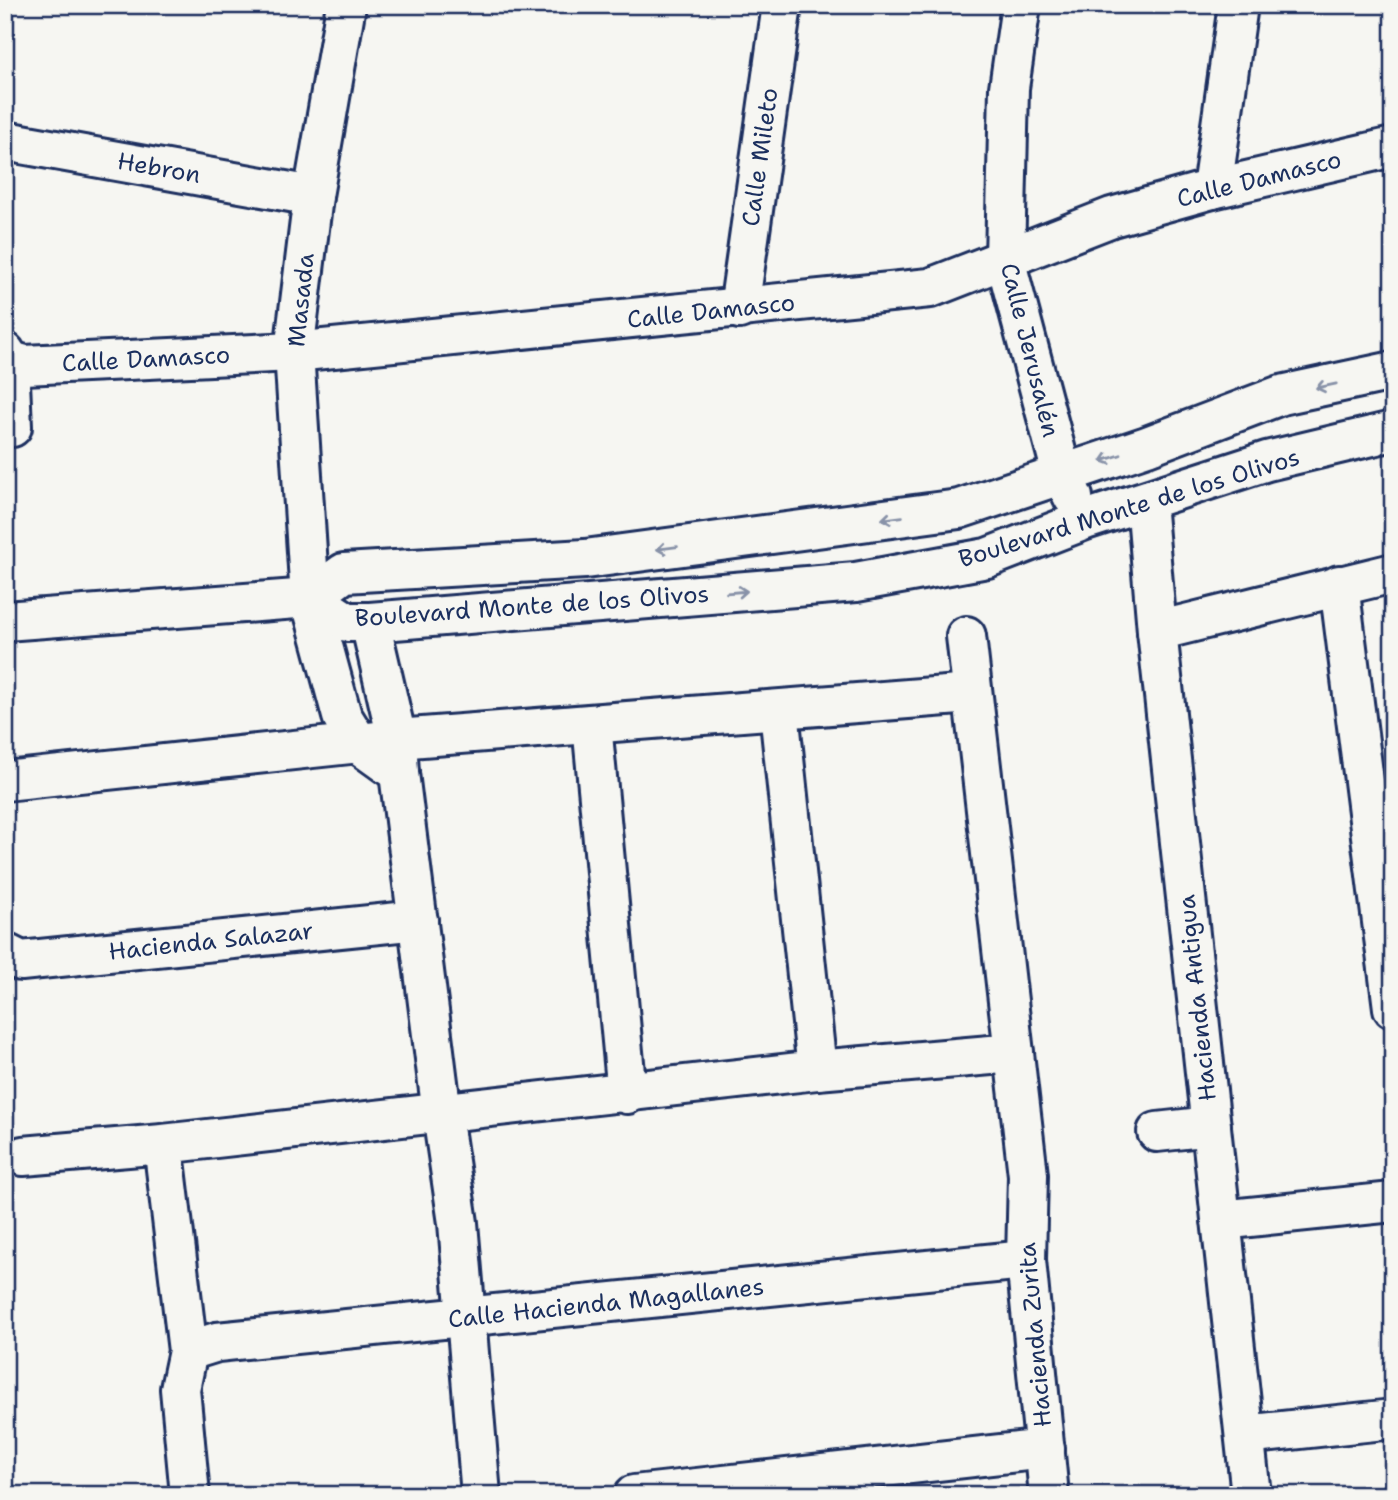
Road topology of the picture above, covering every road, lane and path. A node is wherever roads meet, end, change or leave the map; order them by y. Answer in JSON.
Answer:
{"nodes":[{"id":1,"x":346,"y":5,"type":"edge"},
{"id":2,"x":782,"y":5,"type":"edge"},
{"id":3,"x":1021,"y":5,"type":"edge"},
{"id":4,"x":1238,"y":5,"type":"edge"},
{"id":5,"x":5,"y":141,"type":"edge"},
{"id":6,"x":1393,"y":147,"type":"edge"},
{"id":7,"x":1212,"y":189,"type":"junction"},
{"id":8,"x":313,"y":196,"type":"junction"},
{"id":9,"x":1005,"y":259,"type":"junction"},
{"id":10,"x":738,"y":309,"type":"junction"},
{"id":11,"x":294,"y":352,"type":"junction"},
{"id":12,"x":7,"y":356,"type":"edge"},
{"id":13,"x":1393,"y":371,"type":"edge"},
{"id":14,"x":12,"y":427,"type":"dead end"},
{"id":15,"x":1393,"y":431,"type":"edge"},
{"id":16,"x":1062,"y":474,"type":"junction"},
{"id":17,"x":1146,"y":501,"type":"junction"},
{"id":18,"x":1085,"y":520,"type":"junction"},
{"id":19,"x":1393,"y":573,"type":"edge"},
{"id":20,"x":1339,"y":585,"type":"junction"},
{"id":21,"x":310,"y":598,"type":"junction"},
{"id":22,"x":5,"y":621,"type":"edge"},
{"id":23,"x":370,"y":622,"type":"junction"},
{"id":24,"x":1157,"y":631,"type":"junction"},
{"id":25,"x":966,"y":636,"type":"dead end"},
{"id":26,"x":972,"y":694,"type":"junction"},
{"id":27,"x":779,"y":711,"type":"junction"},
{"id":28,"x":592,"y":724,"type":"junction"},
{"id":29,"x":360,"y":745,"type":"junction"},
{"id":30,"x":398,"y":756,"type":"junction"},
{"id":31,"x":5,"y":781,"type":"edge"},
{"id":32,"x":418,"y":920,"type":"junction"},
{"id":33,"x":5,"y":953,"type":"edge"},
{"id":34,"x":1393,"y":1008,"type":"edge"},
{"id":35,"x":1014,"y":1053,"type":"junction"},
{"id":36,"x":817,"y":1070,"type":"junction"},
{"id":37,"x":627,"y":1094,"type":"junction"},
{"id":38,"x":442,"y":1114,"type":"junction"},
{"id":39,"x":1211,"y":1126,"type":"junction"},
{"id":40,"x":1157,"y":1132,"type":"dead end"},
{"id":41,"x":163,"y":1144,"type":"junction"},
{"id":42,"x":23,"y":1156,"type":"dead end"},
{"id":43,"x":1393,"y":1202,"type":"edge"},
{"id":44,"x":1221,"y":1220,"type":"junction"},
{"id":45,"x":1026,"y":1260,"type":"junction"},
{"id":46,"x":468,"y":1317,"type":"junction"},
{"id":47,"x":187,"y":1351,"type":"junction"},
{"id":48,"x":1393,"y":1419,"type":"edge"},
{"id":49,"x":1245,"y":1435,"type":"junction"},
{"id":50,"x":1045,"y":1449,"type":"junction"},
{"id":51,"x":190,"y":1495,"type":"edge"},
{"id":52,"x":481,"y":1495,"type":"edge"},
{"id":53,"x":634,"y":1495,"type":"edge"},
{"id":54,"x":1049,"y":1495,"type":"edge"},
{"id":55,"x":1251,"y":1495,"type":"edge"}],
"edges":[{"from":1,"to":8,"type":"street","name":"Masada"},
{"from":2,"to":10,"type":"street","name":"Calle Mileto"},
{"from":3,"to":9,"type":"street","name":"Calle Jerusalén"},
{"from":4,"to":7,"type":"street"},
{"from":5,"to":8,"type":"street","name":"Hebron"},
{"from":6,"to":7,"type":"street","name":"Calle Damasco"},
{"from":7,"to":9,"type":"street","name":"Calle Damasco"},
{"from":8,"to":11,"type":"street","name":"Masada"},
{"from":9,"to":10,"type":"street","name":"Calle Damasco"},
{"from":9,"to":16,"type":"street","name":"Calle Jerusalén"},
{"from":10,"to":11,"type":"street","name":"Calle Damasco"},
{"from":11,"to":12,"type":"street","name":"Calle Damasco"},
{"from":11,"to":21,"type":"street","name":"Masada"},
{"from":12,"to":14,"type":"street"},
{"from":13,"to":16,"type":"street","name":"Boulevard Monte de los Olivos","one_way":true},
{"from":15,"to":17,"type":"street","name":"Boulevard Monte de los Olivos"},
{"from":16,"to":18,"type":"street","name":"Calle Jerusalén"},
{"from":16,"to":21,"type":"street","name":"Boulevard Monte de los Olivos","one_way":true},
{"from":17,"to":18,"type":"street","name":"Boulevard Monte de los Olivos"},
{"from":17,"to":24,"type":"street","name":"Hacienda Antigua"},
{"from":23,"to":18,"type":"street","name":"Boulevard Monte de los Olivos","one_way":true},
{"from":19,"to":20,"type":"street"},
{"from":20,"to":24,"type":"street"},
{"from":20,"to":34,"type":"street"},
{"from":21,"to":22,"type":"street"},
{"from":21,"to":23,"type":"street","name":"Boulevard Monte de los Olivos"},
{"from":21,"to":29,"type":"street","name":"Masada"},
{"from":23,"to":30,"type":"street"},
{"from":24,"to":39,"type":"street","name":"Hacienda Antigua"},
{"from":25,"to":26,"type":"street","name":"Hacienda Zurita"},
{"from":26,"to":27,"type":"street"},
{"from":26,"to":35,"type":"street","name":"Hacienda Zurita"},
{"from":27,"to":28,"type":"street"},
{"from":27,"to":36,"type":"street"},
{"from":28,"to":30,"type":"street"},
{"from":28,"to":37,"type":"street"},
{"from":29,"to":30,"type":"street"},
{"from":29,"to":31,"type":"street"},
{"from":30,"to":32,"type":"street"},
{"from":32,"to":33,"type":"street","name":"Hacienda Salazar"},
{"from":32,"to":38,"type":"street"},
{"from":35,"to":36,"type":"street"},
{"from":35,"to":45,"type":"street","name":"Hacienda Zurita"},
{"from":36,"to":37,"type":"street"},
{"from":37,"to":38,"type":"street"},
{"from":38,"to":41,"type":"street"},
{"from":38,"to":46,"type":"street"},
{"from":39,"to":40,"type":"street"},
{"from":39,"to":44,"type":"street","name":"Hacienda Antigua"},
{"from":41,"to":42,"type":"street"},
{"from":41,"to":47,"type":"street"},
{"from":43,"to":44,"type":"street"},
{"from":44,"to":49,"type":"street","name":"Hacienda Antigua"},
{"from":45,"to":46,"type":"street","name":"Calle Hacienda Magallanes"},
{"from":45,"to":50,"type":"street","name":"Hacienda Zurita"},
{"from":46,"to":47,"type":"street","name":"Calle Hacienda Magallanes"},
{"from":46,"to":52,"type":"street"},
{"from":47,"to":51,"type":"street"},
{"from":48,"to":49,"type":"street"},
{"from":49,"to":55,"type":"street","name":"Hacienda Antigua"},
{"from":50,"to":53,"type":"street"},
{"from":50,"to":54,"type":"street","name":"Hacienda Zurita"}]}
